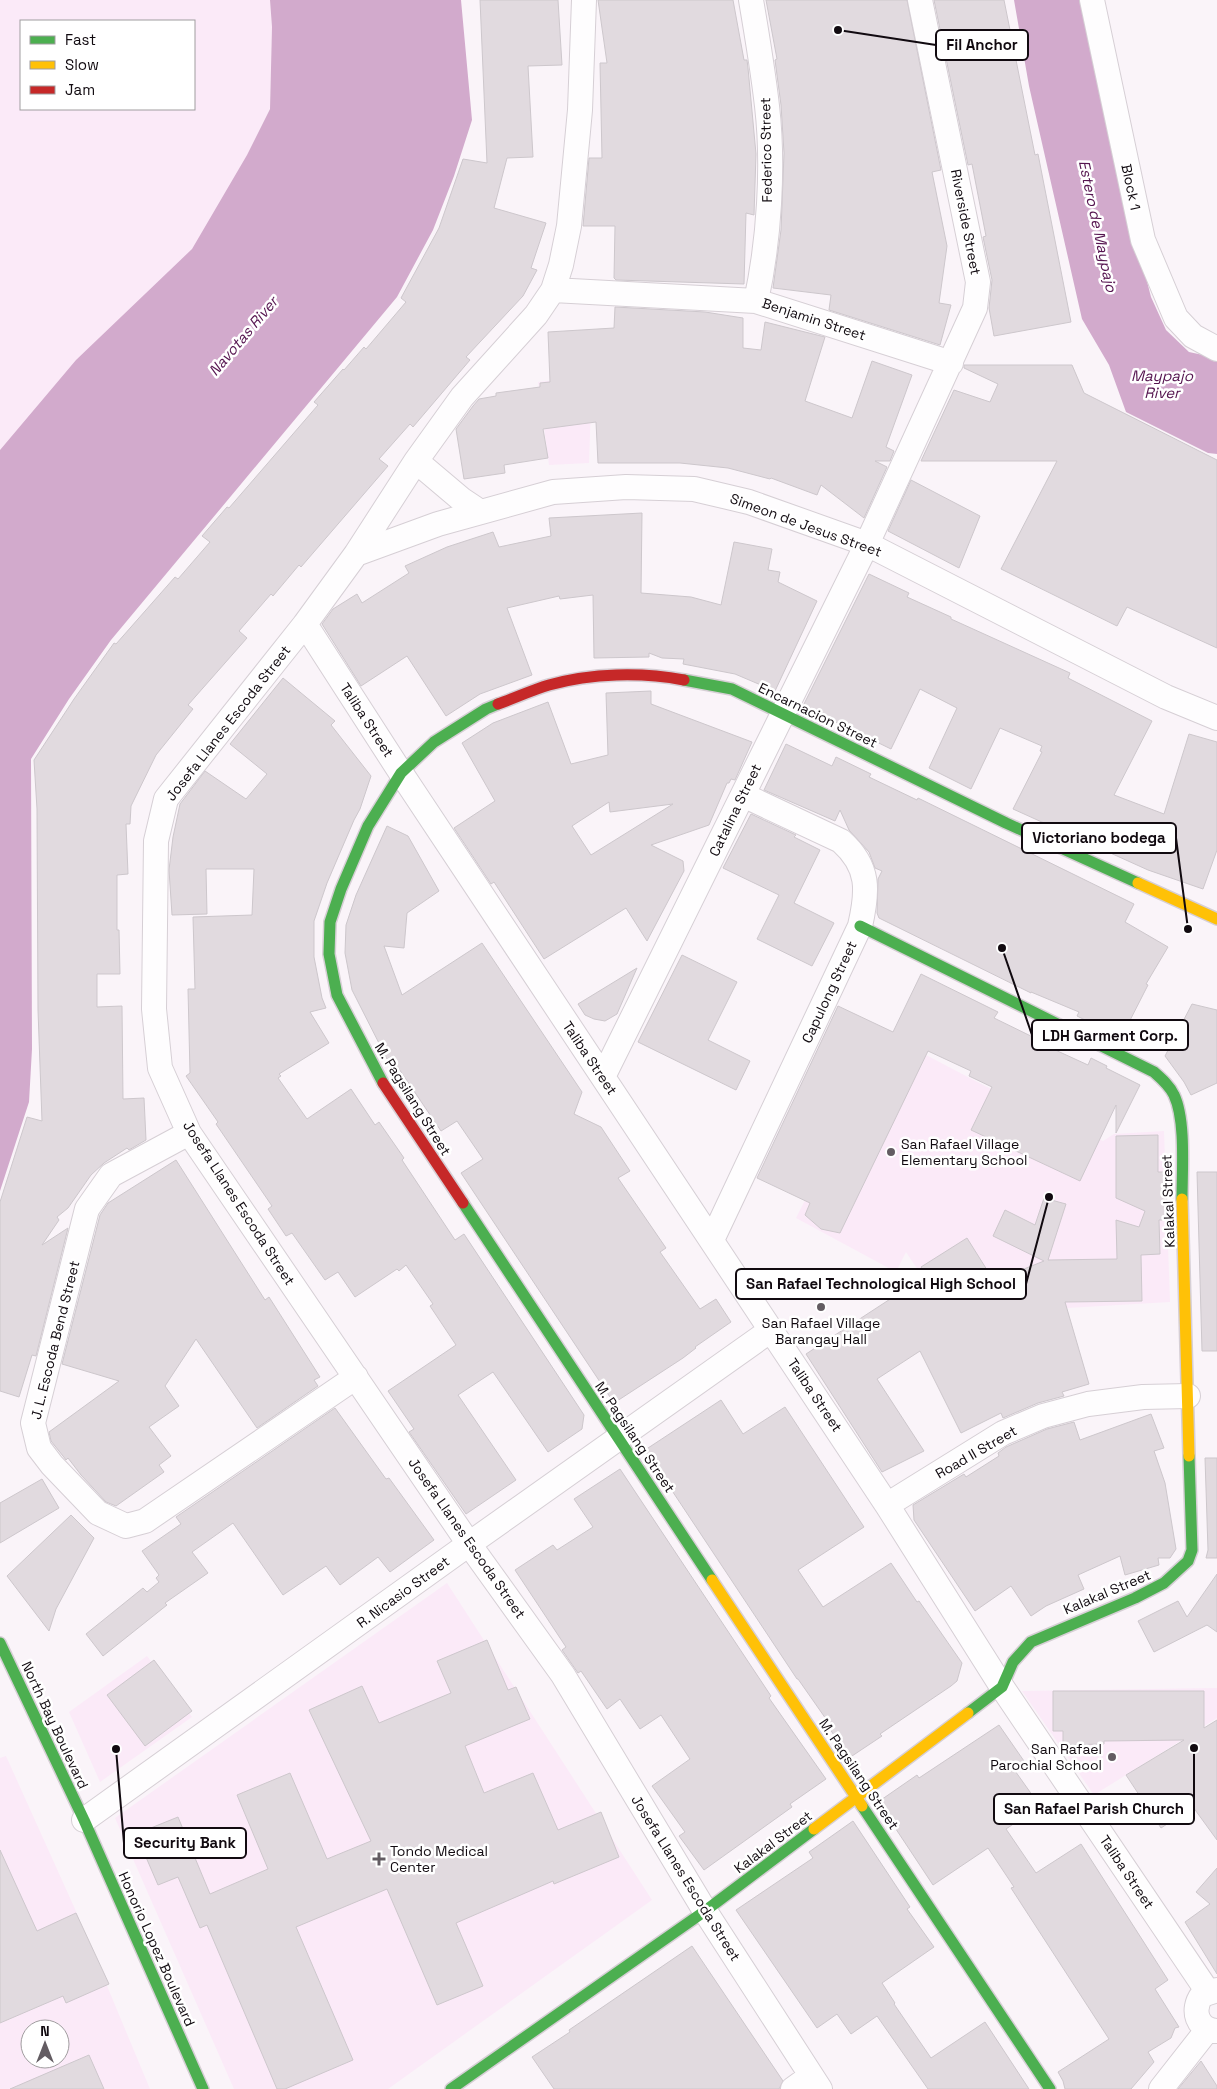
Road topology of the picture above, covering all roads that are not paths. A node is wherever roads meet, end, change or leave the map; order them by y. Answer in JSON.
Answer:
{"nodes":[{"id":1,"x":584,"y":0,"type":"edge"},
{"id":2,"x":752,"y":0,"type":"edge"},
{"id":3,"x":920,"y":0,"type":"edge"},
{"id":4,"x":1092,"y":0,"type":"edge"},
{"id":5,"x":553,"y":290,"type":"junction"},
{"id":6,"x":756,"y":301,"type":"junction"},
{"id":7,"x":1217,"y":349,"type":"edge"},
{"id":8,"x":951,"y":363,"type":"junction"},
{"id":9,"x":416,"y":461,"type":"junction"},
{"id":10,"x":480,"y":511,"type":"junction"},
{"id":11,"x":867,"y":544,"type":"junction"},
{"id":12,"x":356,"y":554,"type":"junction"},
{"id":13,"x":305,"y":624,"type":"junction"},
{"id":14,"x":783,"y":714,"type":"junction"},
{"id":15,"x":1217,"y":718,"type":"edge"},
{"id":16,"x":401,"y":773,"type":"junction"},
{"id":17,"x":743,"y":795,"type":"junction"},
{"id":18,"x":1217,"y":919,"type":"edge"},
{"id":19,"x":860,"y":926,"type":"junction"},
{"id":20,"x":603,"y":1076,"type":"junction"},
{"id":21,"x":189,"y":1133,"type":"junction"},
{"id":22,"x":712,"y":1240,"type":"junction"},
{"id":23,"x":772,"y":1330,"type":"junction"},
{"id":24,"x":356,"y":1377,"type":"junction"},
{"id":25,"x":1188,"y":1396,"type":"junction"},
{"id":26,"x":618,"y":1438,"type":"junction"},
{"id":27,"x":887,"y":1505,"type":"junction"},
{"id":28,"x":470,"y":1544,"type":"junction"},
{"id":29,"x":0,"y":1643,"type":"edge"},
{"id":30,"x":1002,"y":1688,"type":"junction"},
{"id":31,"x":856,"y":1797,"type":"junction"},
{"id":32,"x":84,"y":1820,"type":"junction"},
{"id":33,"x":706,"y":1911,"type":"junction"},
{"id":34,"x":1212,"y":1991,"type":"edge"},
{"id":35,"x":1212,"y":2030,"type":"edge"},
{"id":36,"x":808,"y":2085,"type":"edge"},
{"id":37,"x":203,"y":2089,"type":"edge"},
{"id":38,"x":451,"y":2089,"type":"edge"},
{"id":39,"x":1050,"y":2089,"type":"edge"},
{"id":40,"x":1161,"y":2089,"type":"edge"}],
"edges":[{"from":1,"to":5,"type":"street","name":"Josefa Llanes Escoda Street"},
{"from":2,"to":6,"type":"street","name":"Federico Street"},
{"from":3,"to":8,"type":"street","name":"Riverside Street"},
{"from":4,"to":7,"type":"street","name":"Block 1"},
{"from":5,"to":6,"type":"street","name":"Benjamin Street"},
{"from":5,"to":9,"type":"street","name":"Josefa Llanes Escoda Street"},
{"from":6,"to":8,"type":"street","name":"Benjamin Street"},
{"from":8,"to":11,"type":"street","name":"Riverside Street"},
{"from":9,"to":10,"type":"street"},
{"from":9,"to":12,"type":"street","name":"Josefa Llanes Escoda Street"},
{"from":10,"to":11,"type":"street","name":"Simeon de Jesus Street"},
{"from":10,"to":12,"type":"street","name":"Simeon de Jesus Street"},
{"from":11,"to":14,"type":"street","name":"Catalina Street"},
{"from":11,"to":15,"type":"street","name":"Simeon de Jesus Street"},
{"from":12,"to":13,"type":"street","name":"Josefa Llanes Escoda Street"},
{"from":13,"to":16,"type":"street","name":"Taliba Street"},
{"from":13,"to":21,"type":"street","name":"Josefa Llanes Escoda Street"},
{"from":14,"to":16,"type":"street","name":"Encarnacion Street"},
{"from":14,"to":17,"type":"street","name":"Catalina Street"},
{"from":14,"to":18,"type":"street","name":"Encarnacion Street"},
{"from":16,"to":20,"type":"street","name":"Taliba Street"},
{"from":16,"to":26,"type":"street","name":"M. Pagsilang Street"},
{"from":17,"to":19,"type":"street","name":"Capulong Street"},
{"from":17,"to":20,"type":"street","name":"Catalina Street"},
{"from":19,"to":22,"type":"street","name":"Capulong Street"},
{"from":19,"to":25,"type":"street","name":"Kalakal Street"},
{"from":20,"to":22,"type":"street","name":"Taliba Street"},
{"from":21,"to":24,"type":"street","name":"Josefa Llanes Escoda Street"},
{"from":21,"to":24,"type":"street","name":"J. L. Escoda Bend Street"},
{"from":22,"to":23,"type":"street","name":"Taliba Street"},
{"from":23,"to":26,"type":"street","name":"R. Nicasio Street"},
{"from":23,"to":27,"type":"street","name":"Taliba Street"},
{"from":24,"to":28,"type":"street","name":"Josefa Llanes Escoda Street"},
{"from":25,"to":27,"type":"street","name":"Road II Street"},
{"from":25,"to":30,"type":"street","name":"Kalakal Street"},
{"from":26,"to":28,"type":"street","name":"R. Nicasio Street"},
{"from":26,"to":31,"type":"street","name":"M. Pagsilang Street"},
{"from":27,"to":30,"type":"street","name":"Taliba Street"},
{"from":28,"to":32,"type":"street","name":"R. Nicasio Street"},
{"from":28,"to":33,"type":"street","name":"Josefa Llanes Escoda Street"},
{"from":29,"to":32,"type":"street","name":"North Bay Boulevard"},
{"from":30,"to":31,"type":"street","name":"Kalakal Street"},
{"from":30,"to":34,"type":"street","name":"Taliba Street"},
{"from":31,"to":33,"type":"street","name":"Kalakal Street"},
{"from":31,"to":39,"type":"street","name":"M. Pagsilang Street"},
{"from":32,"to":37,"type":"street","name":"Honorio Lopez Boulevard"},
{"from":33,"to":36,"type":"street","name":"Josefa Llanes Escoda Street"},
{"from":33,"to":38,"type":"street","name":"Kalakal Street"},
{"from":34,"to":35,"type":"street"},
{"from":35,"to":40,"type":"street"}]}
